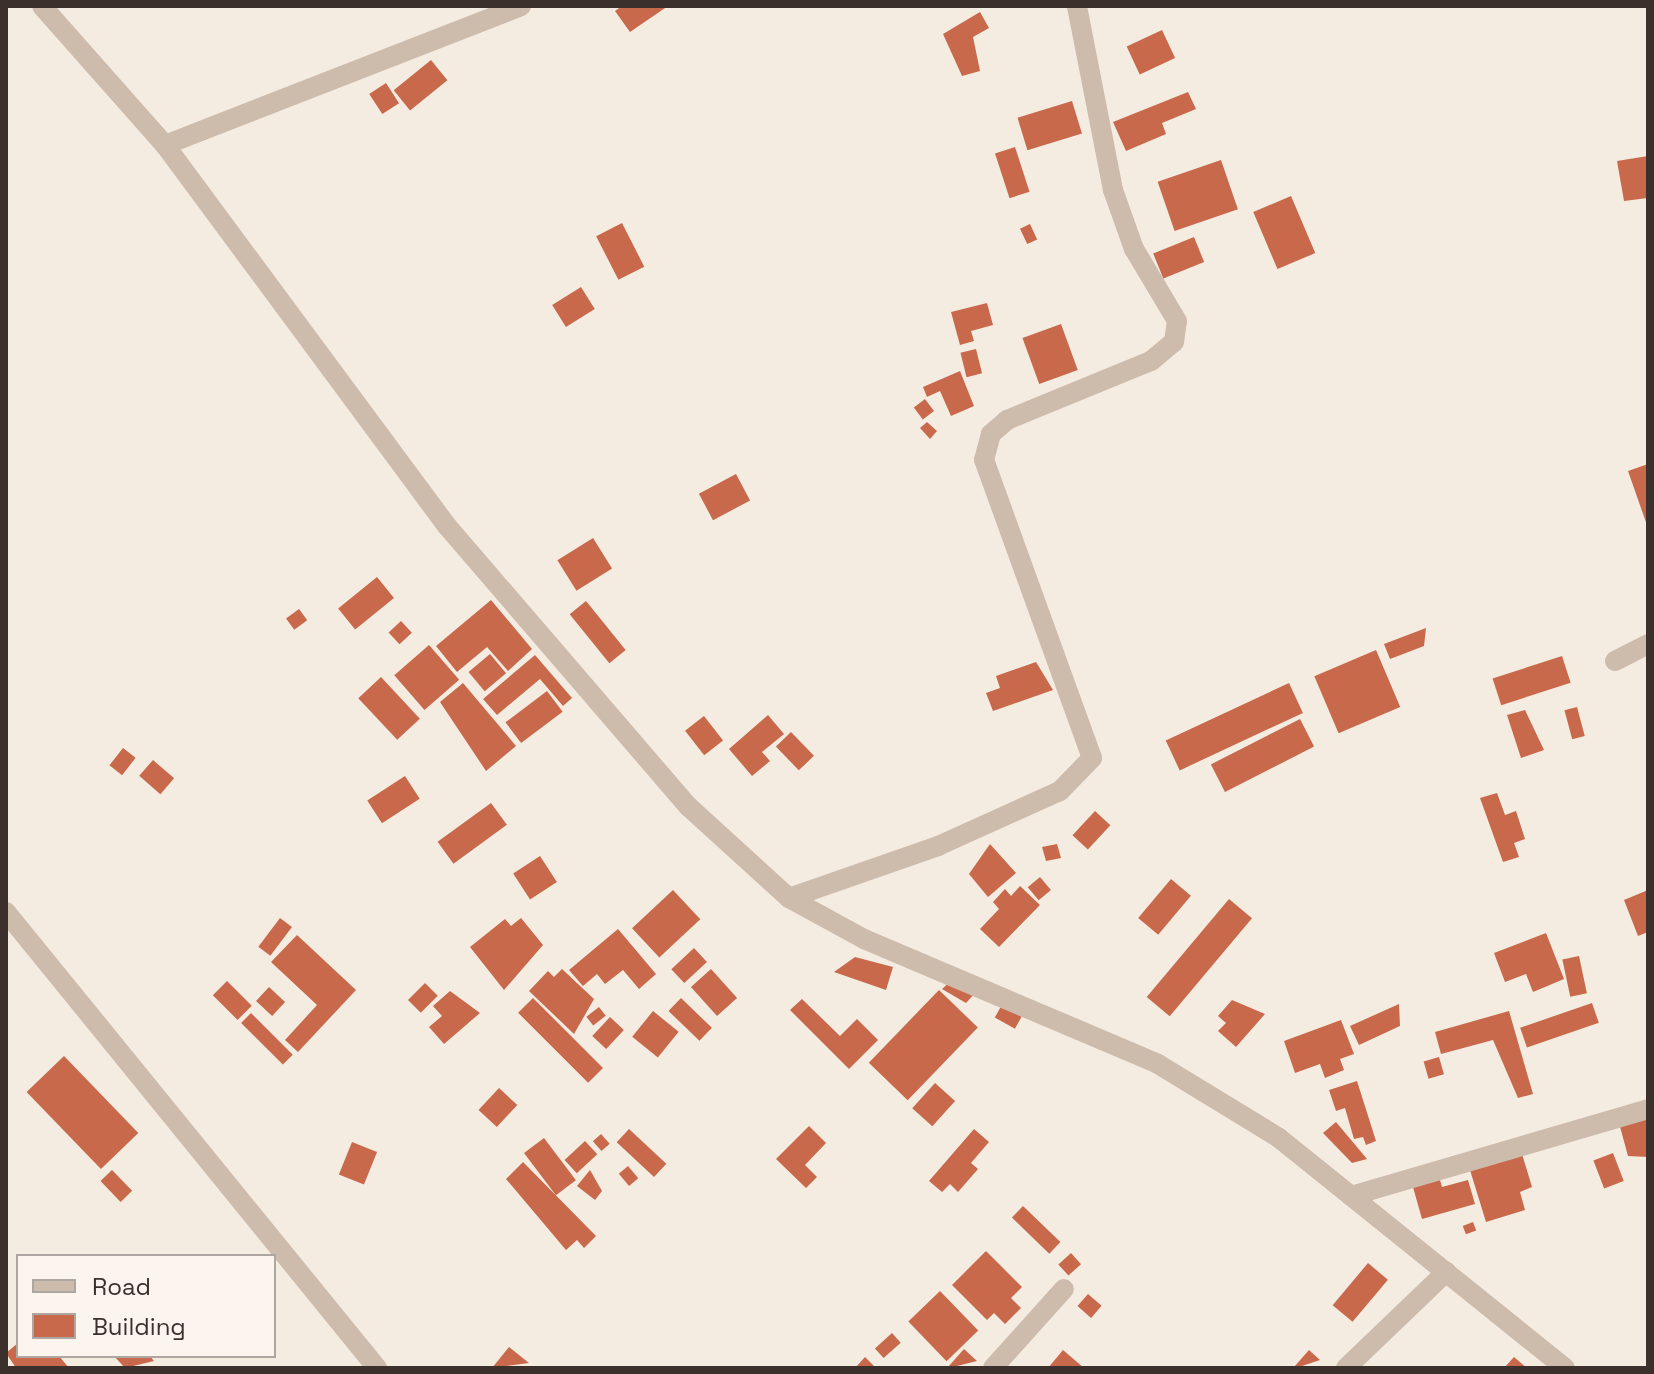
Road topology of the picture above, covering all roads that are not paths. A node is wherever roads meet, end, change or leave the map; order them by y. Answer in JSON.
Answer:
{"nodes":[{"id":1,"x":42,"y":6,"type":"edge"},
{"id":2,"x":521,"y":6,"type":"edge"},
{"id":3,"x":1077,"y":6,"type":"edge"},
{"id":4,"x":165,"y":145,"type":"junction"},
{"id":5,"x":1648,"y":644,"type":"edge"},
{"id":6,"x":1615,"y":661,"type":"dead end"},
{"id":7,"x":789,"y":898,"type":"junction"},
{"id":8,"x":7,"y":917,"type":"edge"},
{"id":9,"x":1648,"y":1109,"type":"edge"},
{"id":10,"x":1351,"y":1196,"type":"junction"},
{"id":11,"x":1446,"y":1272,"type":"junction"},
{"id":12,"x":1064,"y":1289,"type":"dead end"},
{"id":13,"x":377,"y":1368,"type":"edge"},
{"id":14,"x":993,"y":1368,"type":"edge"},
{"id":15,"x":1346,"y":1368,"type":"edge"},
{"id":16,"x":1565,"y":1368,"type":"edge"}],
"edges":[{"from":1,"to":4,"type":"street"},
{"from":2,"to":4,"type":"street"},
{"from":3,"to":7,"type":"street"},
{"from":4,"to":7,"type":"street"},
{"from":5,"to":6,"type":"street"},
{"from":7,"to":10,"type":"street"},
{"from":8,"to":13,"type":"street"},
{"from":9,"to":10,"type":"street"},
{"from":10,"to":11,"type":"street"},
{"from":11,"to":15,"type":"street"},
{"from":11,"to":16,"type":"street"},
{"from":12,"to":14,"type":"street"}]}
